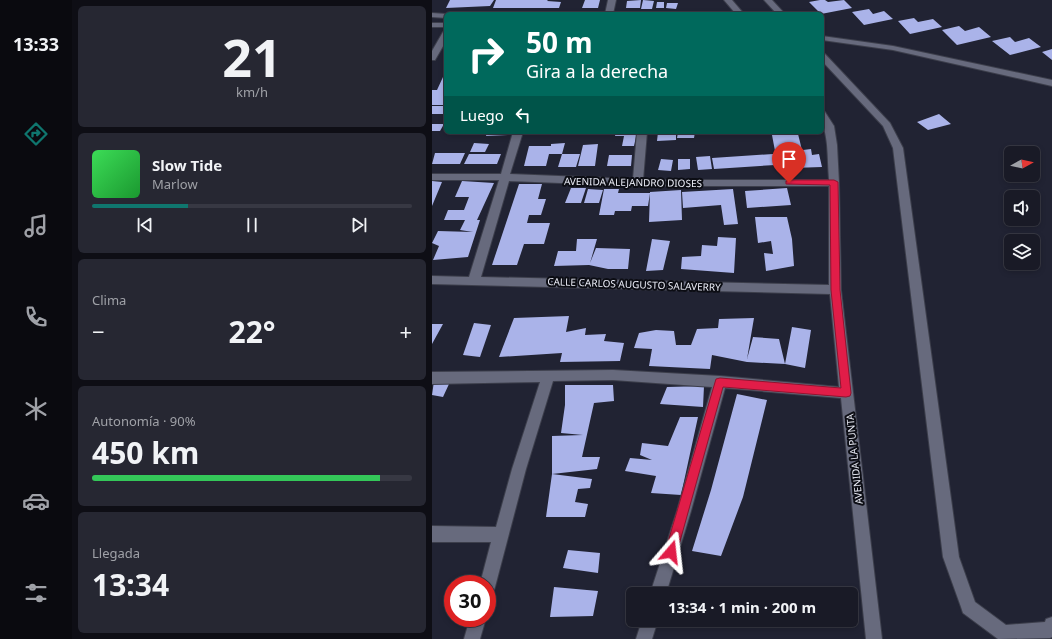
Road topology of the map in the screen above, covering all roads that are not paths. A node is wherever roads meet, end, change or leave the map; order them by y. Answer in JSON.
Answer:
{"nodes":[{"id":1,"x":612,"y":0,"type":"edge"},
{"id":2,"x":728,"y":0,"type":"edge"},
{"id":3,"x":768,"y":0,"type":"edge"},
{"id":4,"x":609,"y":12,"type":"edge"},
{"id":5,"x":738,"y":12,"type":"edge"},
{"id":6,"x":779,"y":12,"type":"edge"},
{"id":7,"x":432,"y":15,"type":"edge"},
{"id":8,"x":444,"y":16,"type":"edge"},
{"id":9,"x":432,"y":25,"type":"edge"},
{"id":10,"x":444,"y":25,"type":"edge"},
{"id":11,"x":444,"y":37,"type":"edge"},
{"id":12,"x":824,"y":38,"type":"edge"},
{"id":13,"x":432,"y":58,"type":"edge"},
{"id":14,"x":824,"y":58,"type":"edge"},
{"id":15,"x":1052,"y":83,"type":"edge"},
{"id":16,"x":824,"y":117,"type":"edge"},
{"id":17,"x":517,"y":134,"type":"edge"},
{"id":18,"x":642,"y":134,"type":"edge"},
{"id":19,"x":432,"y":176,"type":"edge"},
{"id":20,"x":503,"y":177,"type":"junction"},
{"id":21,"x":834,"y":182,"type":"junction"},
{"id":22,"x":638,"y":184,"type":"junction"},
{"id":23,"x":432,"y":280,"type":"edge"},
{"id":24,"x":474,"y":280,"type":"junction"},
{"id":25,"x":835,"y":290,"type":"junction"},
{"id":26,"x":548,"y":376,"type":"junction"},
{"id":27,"x":432,"y":378,"type":"edge"},
{"id":28,"x":720,"y":382,"type":"junction"},
{"id":29,"x":846,"y":393,"type":"junction"},
{"id":30,"x":432,"y":534,"type":"edge"},
{"id":31,"x":501,"y":535,"type":"junction"},
{"id":32,"x":490,"y":575,"type":"edge"},
{"id":33,"x":660,"y":587,"type":"edge"},
{"id":34,"x":1052,"y":625,"type":"edge"},
{"id":35,"x":475,"y":627,"type":"edge"},
{"id":36,"x":648,"y":627,"type":"edge"},
{"id":37,"x":472,"y":639,"type":"edge"},
{"id":38,"x":644,"y":639,"type":"edge"},
{"id":39,"x":874,"y":639,"type":"edge"}],
"edges":[{"from":1,"to":4,"type":"street"},
{"from":2,"to":5,"type":"street"},
{"from":3,"to":6,"type":"street"},
{"from":7,"to":8,"type":"street"},
{"from":9,"to":10,"type":"street"},
{"from":11,"to":13,"type":"street"},
{"from":12,"to":15,"type":"street"},
{"from":14,"to":34,"type":"street"},
{"from":16,"to":21,"type":"street","name":"AVENIDA LA PUNTA"},
{"from":17,"to":20,"type":"street"},
{"from":18,"to":22,"type":"street"},
{"from":19,"to":20,"type":"street","name":"AVENIDA ALEJANDRO DIOSES"},
{"from":20,"to":22,"type":"street","name":"AVENIDA ALEJANDRO DIOSES"},
{"from":20,"to":24,"type":"street"},
{"from":21,"to":22,"type":"street","name":"AVENIDA ALEJANDRO DIOSES"},
{"from":21,"to":25,"type":"street","name":"AVENIDA LA PUNTA"},
{"from":23,"to":24,"type":"street","name":"CALLE CARLOS AUGUSTO SALAVERRY"},
{"from":24,"to":25,"type":"street","name":"CALLE CARLOS AUGUSTO SALAVERRY"},
{"from":25,"to":29,"type":"street","name":"AVENIDA LA PUNTA"},
{"from":26,"to":27,"type":"street"},
{"from":26,"to":28,"type":"street"},
{"from":26,"to":31,"type":"street"},
{"from":28,"to":29,"type":"street"},
{"from":28,"to":33,"type":"street"},
{"from":29,"to":39,"type":"street","name":"AVENIDA LA PUNTA"},
{"from":30,"to":31,"type":"street"},
{"from":31,"to":32,"type":"street"},
{"from":35,"to":37,"type":"street"},
{"from":36,"to":38,"type":"street"}]}
